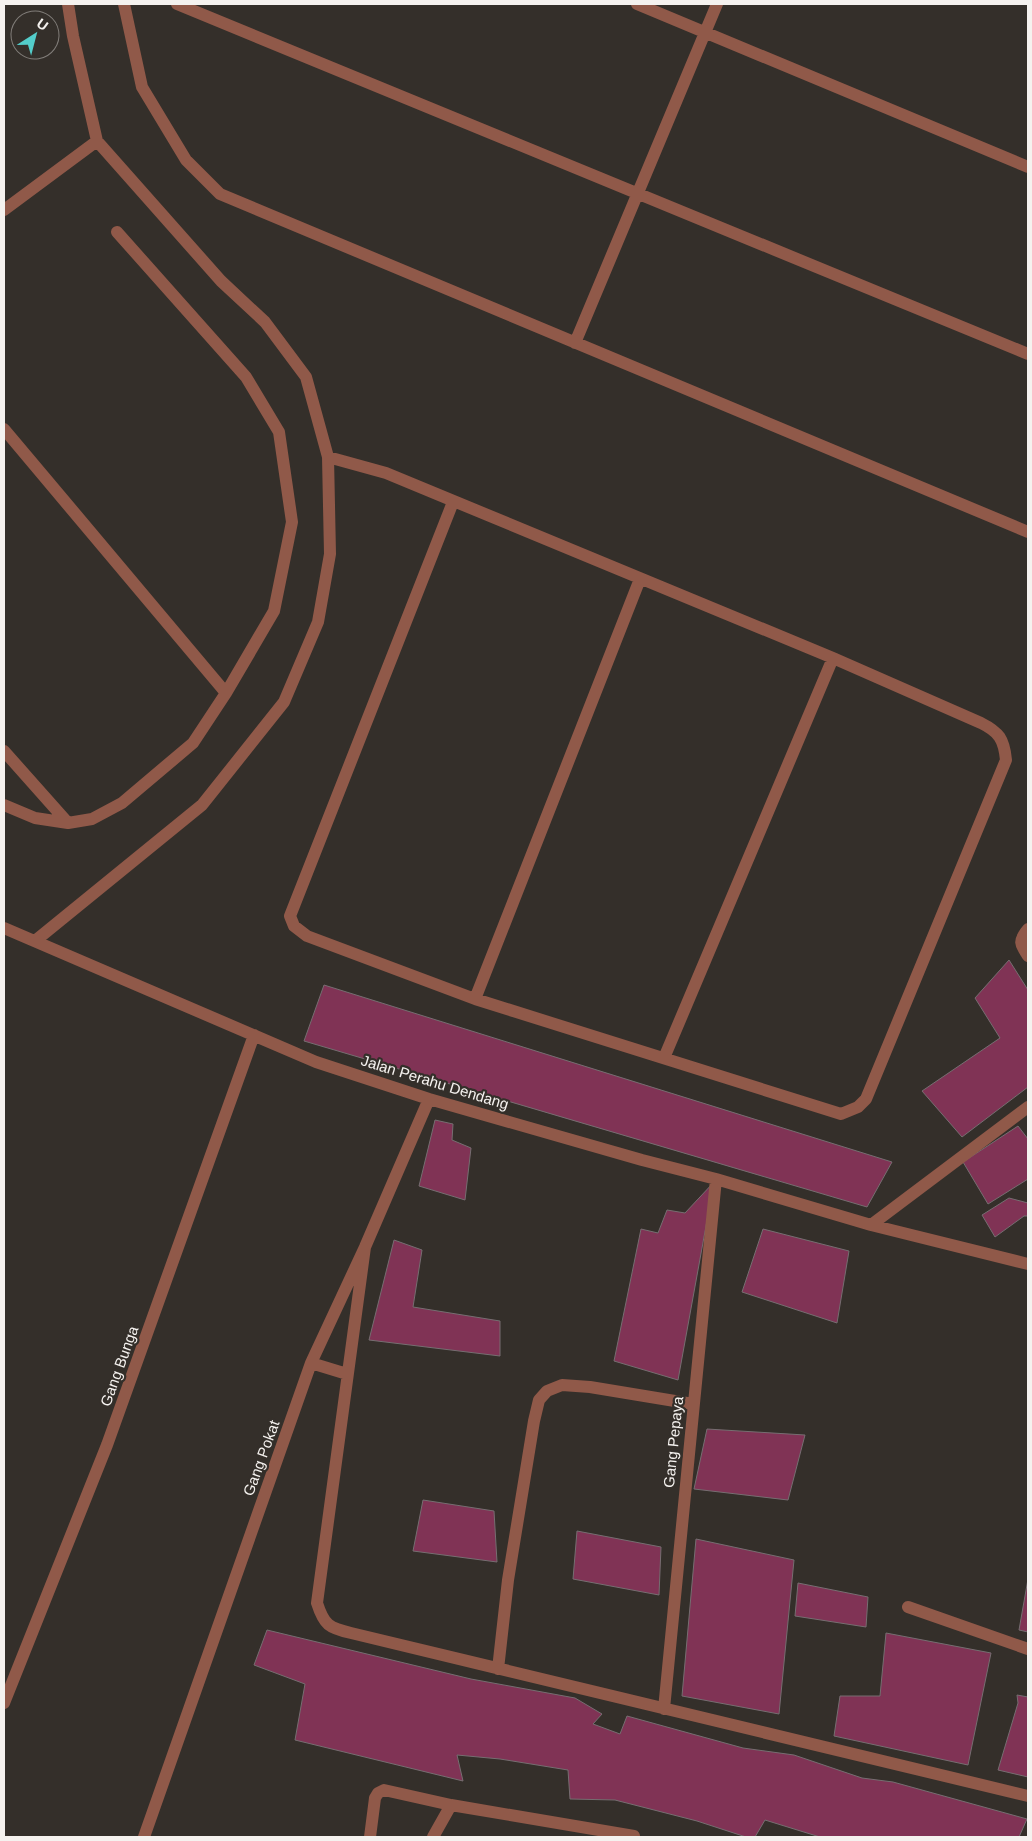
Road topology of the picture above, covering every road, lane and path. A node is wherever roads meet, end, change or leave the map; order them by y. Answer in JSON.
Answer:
{"nodes":[{"id":1,"x":68,"y":4,"type":"edge"},
{"id":2,"x":124,"y":4,"type":"edge"},
{"id":3,"x":177,"y":4,"type":"edge"},
{"id":4,"x":637,"y":4,"type":"edge"},
{"id":5,"x":717,"y":4,"type":"edge"},
{"id":6,"x":705,"y":32,"type":"junction"},
{"id":7,"x":97,"y":141,"type":"junction"},
{"id":8,"x":1028,"y":166,"type":"edge"},
{"id":9,"x":638,"y":193,"type":"junction"},
{"id":10,"x":4,"y":210,"type":"edge"},
{"id":11,"x":118,"y":232,"type":"dead end"},
{"id":12,"x":575,"y":342,"type":"junction"},
{"id":13,"x":1028,"y":354,"type":"edge"},
{"id":14,"x":4,"y":429,"type":"edge"},
{"id":15,"x":328,"y":457,"type":"junction"},
{"id":16,"x":453,"y":502,"type":"junction"},
{"id":17,"x":1028,"y":532,"type":"edge"},
{"id":18,"x":640,"y":579,"type":"junction"},
{"id":19,"x":833,"y":658,"type":"junction"},
{"id":20,"x":226,"y":693,"type":"junction"},
{"id":21,"x":4,"y":751,"type":"edge"},
{"id":22,"x":4,"y":805,"type":"edge"},
{"id":23,"x":68,"y":823,"type":"junction"},
{"id":24,"x":4,"y":928,"type":"edge"},
{"id":25,"x":1028,"y":929,"type":"edge"},
{"id":26,"x":34,"y":940,"type":"junction"},
{"id":27,"x":1028,"y":956,"type":"edge"},
{"id":28,"x":475,"y":998,"type":"junction"},
{"id":29,"x":254,"y":1035,"type":"junction"},
{"id":30,"x":664,"y":1058,"type":"junction"},
{"id":31,"x":429,"y":1099,"type":"junction"},
{"id":32,"x":1028,"y":1107,"type":"edge"},
{"id":33,"x":716,"y":1179,"type":"junction"},
{"id":34,"x":871,"y":1225,"type":"junction"},
{"id":35,"x":365,"y":1247,"type":"junction"},
{"id":36,"x":1028,"y":1264,"type":"edge"},
{"id":37,"x":311,"y":1363,"type":"junction"},
{"id":38,"x":347,"y":1374,"type":"junction"},
{"id":39,"x":693,"y":1404,"type":"junction"},
{"id":40,"x":908,"y":1607,"type":"dead end"},
{"id":41,"x":1028,"y":1649,"type":"edge"},
{"id":42,"x":498,"y":1670,"type":"junction"},
{"id":43,"x":4,"y":1703,"type":"edge"},
{"id":44,"x":664,"y":1709,"type":"junction"},
{"id":45,"x":1028,"y":1796,"type":"edge"},
{"id":46,"x":451,"y":1805,"type":"junction"},
{"id":47,"x":144,"y":1837,"type":"edge"},
{"id":48,"x":370,"y":1837,"type":"edge"},
{"id":49,"x":432,"y":1837,"type":"edge"},
{"id":50,"x":635,"y":1837,"type":"edge"}],
"edges":[{"from":1,"to":7,"type":"street"},
{"from":2,"to":12,"type":"street"},
{"from":3,"to":9,"type":"street"},
{"from":4,"to":6,"type":"street"},
{"from":5,"to":6,"type":"street"},
{"from":6,"to":8,"type":"street"},
{"from":6,"to":9,"type":"street"},
{"from":7,"to":10,"type":"street"},
{"from":7,"to":15,"type":"street"},
{"from":9,"to":12,"type":"street"},
{"from":9,"to":13,"type":"street"},
{"from":11,"to":20,"type":"street"},
{"from":12,"to":17,"type":"street"},
{"from":14,"to":20,"type":"street"},
{"from":15,"to":16,"type":"street"},
{"from":15,"to":26,"type":"street"},
{"from":16,"to":18,"type":"street"},
{"from":16,"to":28,"type":"street"},
{"from":18,"to":19,"type":"street"},
{"from":18,"to":28,"type":"street"},
{"from":19,"to":30,"type":"street"},
{"from":19,"to":30,"type":"street"},
{"from":20,"to":23,"type":"street"},
{"from":21,"to":23,"type":"street"},
{"from":22,"to":23,"type":"street"},
{"from":24,"to":26,"type":"street","name":"Jalan Perahu Dendang"},
{"from":25,"to":27,"type":"street"},
{"from":26,"to":29,"type":"street","name":"Jalan Perahu Dendang"},
{"from":28,"to":30,"type":"street"},
{"from":29,"to":31,"type":"street","name":"Jalan Perahu Dendang"},
{"from":29,"to":43,"type":"street","name":"Gang Bunga"},
{"from":31,"to":33,"type":"street","name":"Jalan Perahu Dendang"},
{"from":31,"to":35,"type":"street","name":"Gang Pokat"},
{"from":32,"to":34,"type":"street"},
{"from":33,"to":34,"type":"street","name":"Jalan Perahu Dendang"},
{"from":33,"to":39,"type":"street","name":"Gang Pepaya"},
{"from":34,"to":36,"type":"street","name":"Jalan Perahu Dendang"},
{"from":35,"to":37,"type":"street","name":"Gang Pokat"},
{"from":35,"to":38,"type":"street"},
{"from":37,"to":38,"type":"street"},
{"from":37,"to":47,"type":"street","name":"Gang Pokat"},
{"from":38,"to":42,"type":"street"},
{"from":39,"to":42,"type":"street"},
{"from":39,"to":44,"type":"street","name":"Gang Pepaya"},
{"from":40,"to":41,"type":"street"},
{"from":42,"to":44,"type":"street"},
{"from":44,"to":45,"type":"street"},
{"from":46,"to":48,"type":"street"},
{"from":46,"to":49,"type":"street"},
{"from":46,"to":50,"type":"street"}]}
